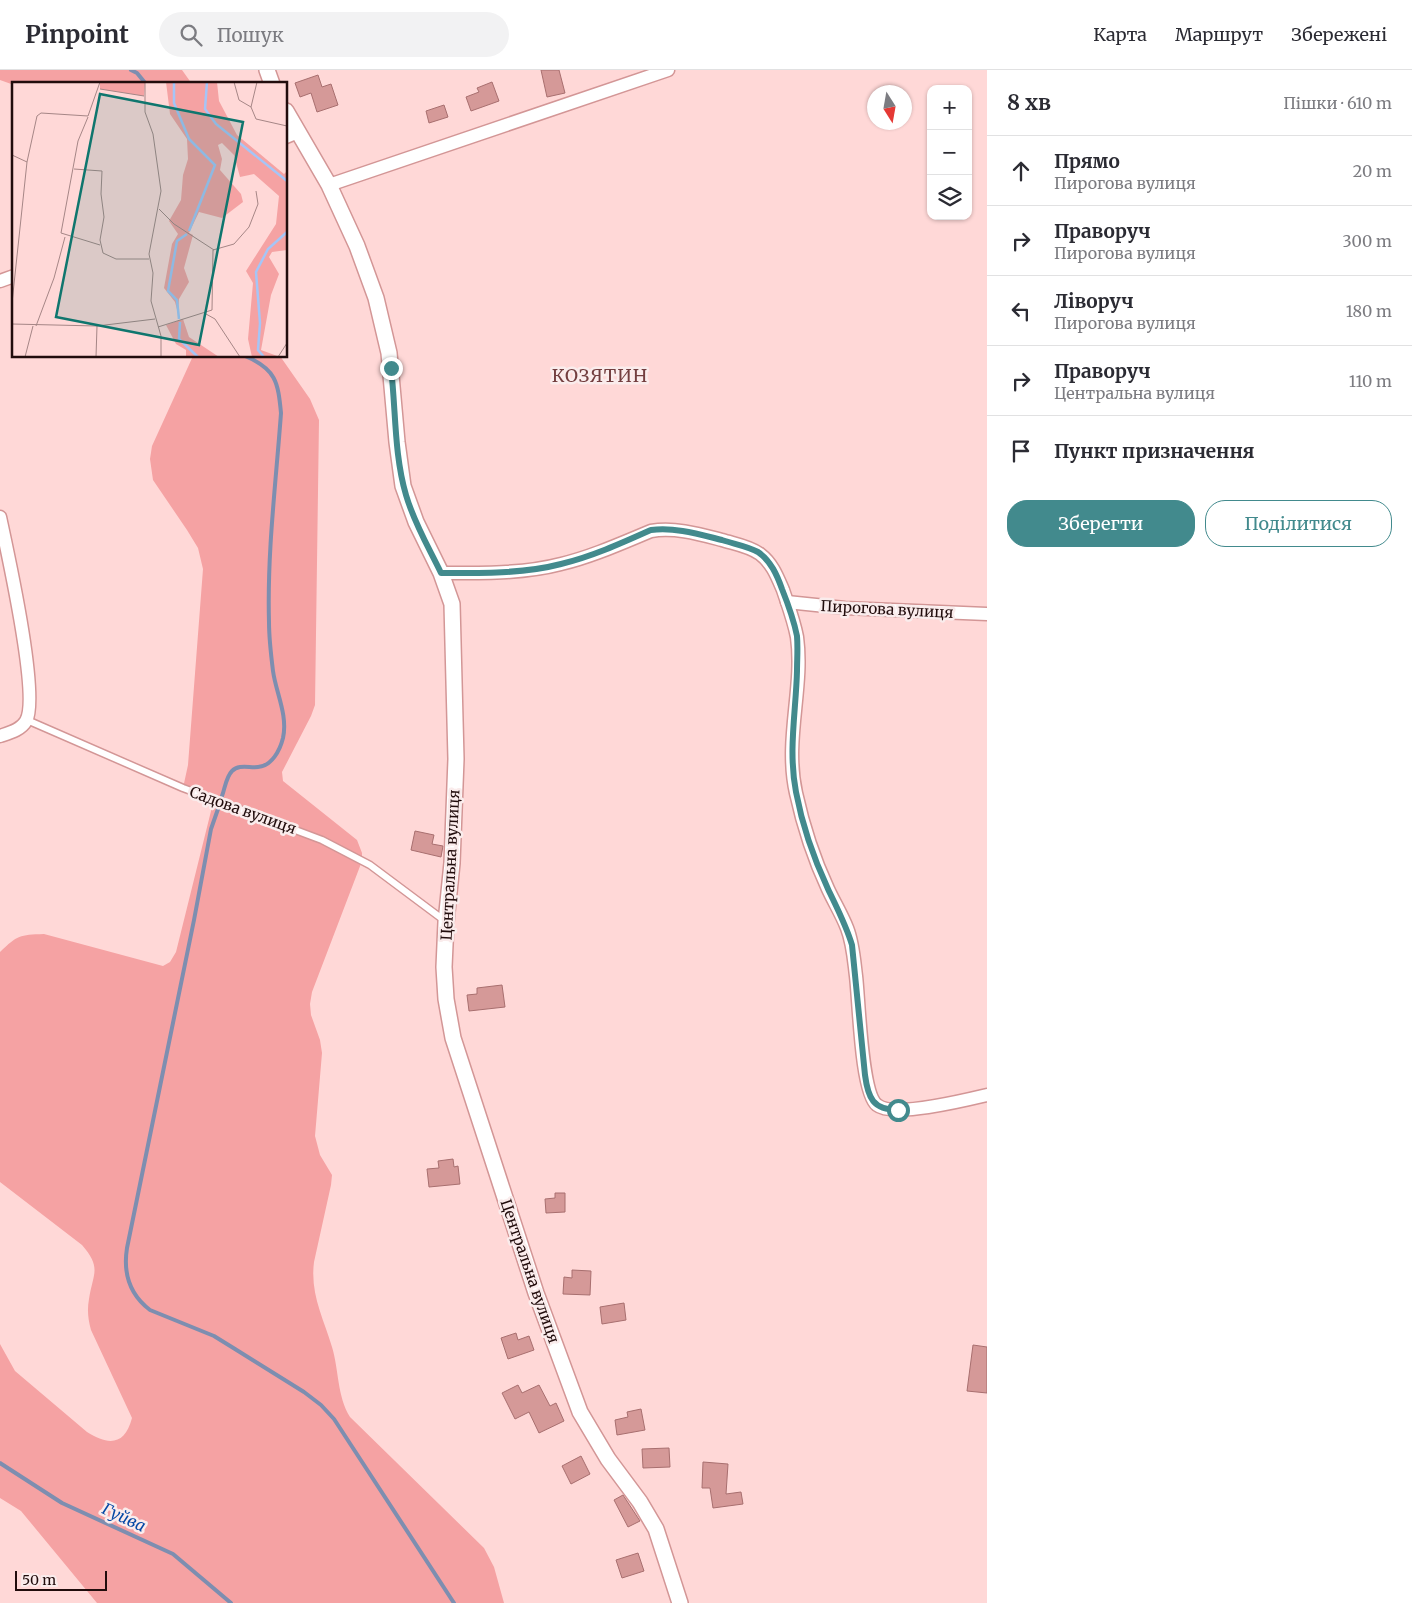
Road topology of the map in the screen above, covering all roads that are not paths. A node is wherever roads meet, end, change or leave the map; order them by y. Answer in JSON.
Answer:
{"nodes":[{"id":1,"x":267,"y":70,"type":"edge"},
{"id":2,"x":668,"y":70,"type":"edge"},
{"id":3,"x":271,"y":82,"type":"edge"},
{"id":4,"x":288,"y":119,"type":"edge"},
{"id":5,"x":292,"y":134,"type":"edge"},
{"id":6,"x":329,"y":185,"type":"junction"},
{"id":7,"x":0,"y":517,"type":"edge"},
{"id":8,"x":441,"y":573,"type":"junction"},
{"id":9,"x":787,"y":602,"type":"junction"},
{"id":10,"x":987,"y":614,"type":"edge"},
{"id":11,"x":27,"y":720,"type":"junction"},
{"id":12,"x":0,"y":736,"type":"edge"},
{"id":13,"x":446,"y":922,"type":"junction"},
{"id":14,"x":987,"y":1095,"type":"edge"},
{"id":15,"x":680,"y":1603,"type":"edge"}],
"edges":[{"from":1,"to":3,"type":"street"},
{"from":2,"to":6,"type":"street"},
{"from":4,"to":5,"type":"street","name":"Центральна вулиця"},
{"from":5,"to":6,"type":"street","name":"Центральна вулиця"},
{"from":6,"to":8,"type":"street","name":"Центральна вулиця"},
{"from":7,"to":11,"type":"street"},
{"from":8,"to":9,"type":"street"},
{"from":8,"to":13,"type":"street","name":"Центральна вулиця"},
{"from":9,"to":10,"type":"street","name":"Пирогова вулиця"},
{"from":9,"to":14,"type":"street"},
{"from":11,"to":12,"type":"street"},
{"from":11,"to":13,"type":"lane","name":"Садова вулиця"},
{"from":13,"to":15,"type":"street","name":"Центральна вулиця"}]}
